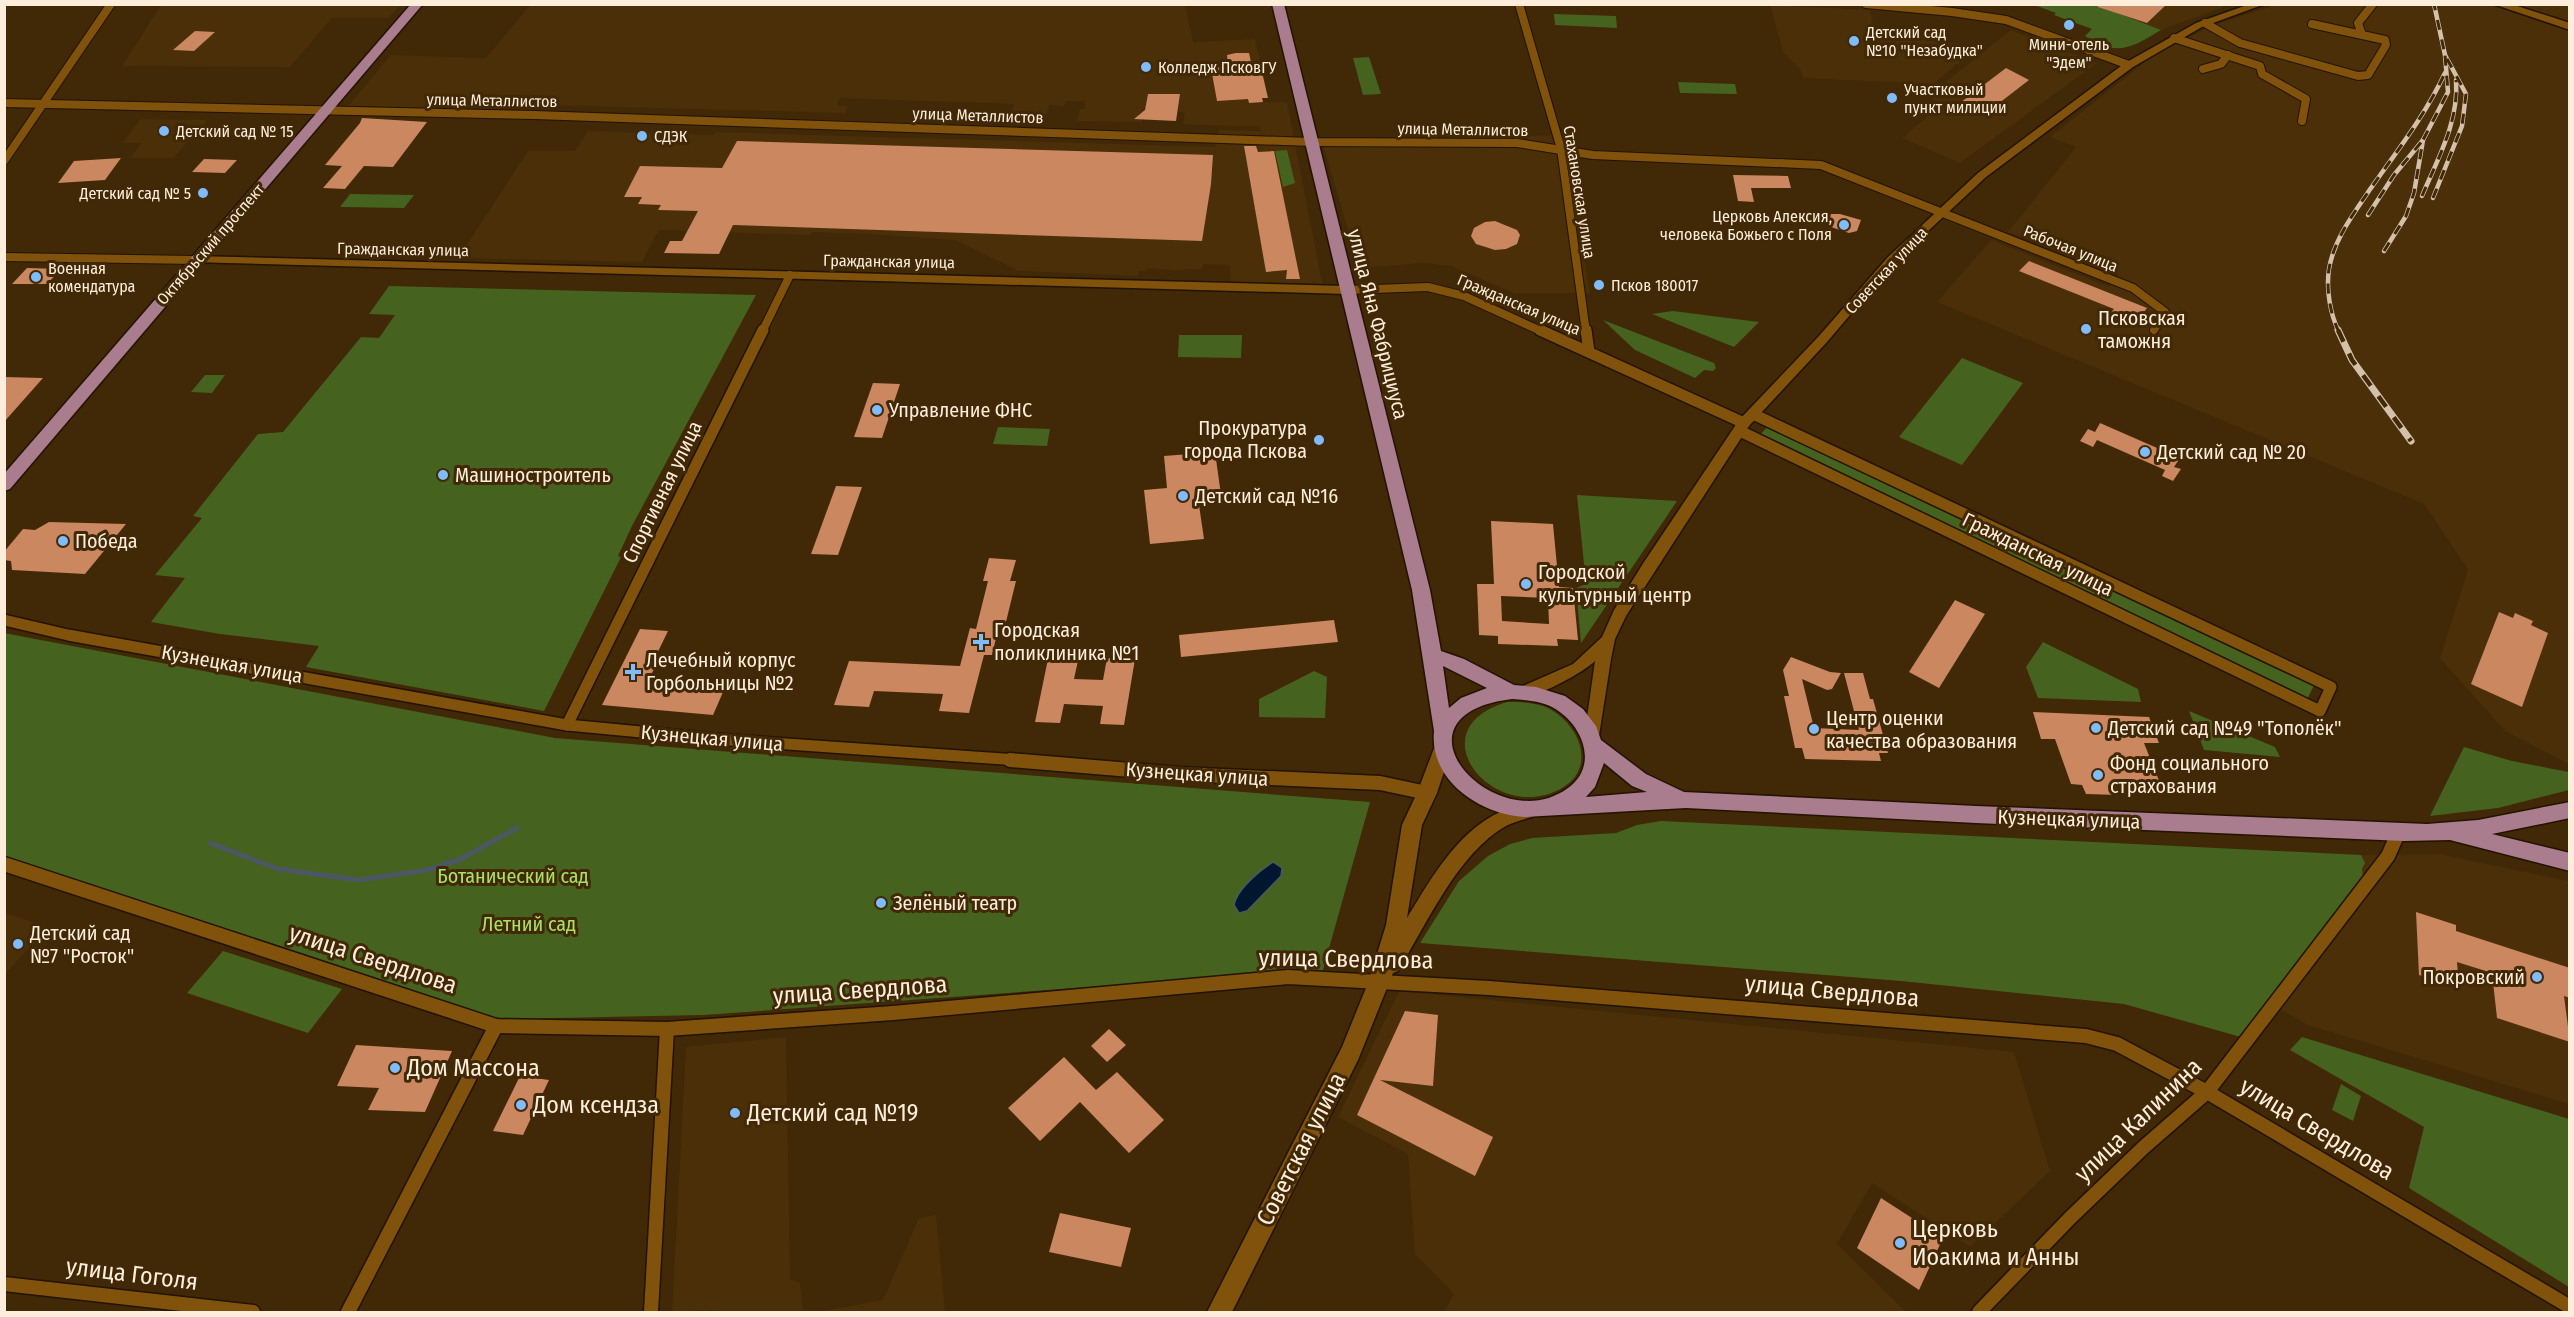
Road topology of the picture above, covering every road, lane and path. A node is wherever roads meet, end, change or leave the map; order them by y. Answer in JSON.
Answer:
{"nodes":[{"id":1,"x":111,"y":4,"type":"edge"},
{"id":2,"x":418,"y":4,"type":"edge"},
{"id":3,"x":1278,"y":4,"type":"edge"},
{"id":4,"x":1519,"y":4,"type":"edge"},
{"id":5,"x":1866,"y":4,"type":"edge"},
{"id":6,"x":2261,"y":4,"type":"edge"},
{"id":7,"x":2373,"y":4,"type":"edge"},
{"id":8,"x":2498,"y":4,"type":"edge"},
{"id":9,"x":2205,"y":23,"type":"junction"},
{"id":10,"x":2312,"y":24,"type":"dead end"},
{"id":11,"x":2570,"y":27,"type":"edge"},
{"id":12,"x":2362,"y":35,"type":"junction"},
{"id":13,"x":2174,"y":38,"type":"junction"},
{"id":14,"x":2228,"y":55,"type":"junction"},
{"id":15,"x":2129,"y":65,"type":"junction"},
{"id":16,"x":2203,"y":69,"type":"dead end"},
{"id":17,"x":4,"y":104,"type":"edge"},
{"id":18,"x":43,"y":105,"type":"junction"},
{"id":19,"x":327,"y":110,"type":"junction"},
{"id":20,"x":2302,"y":121,"type":"dead end"},
{"id":21,"x":1311,"y":142,"type":"junction"},
{"id":22,"x":1561,"y":149,"type":"junction"},
{"id":23,"x":4,"y":161,"type":"edge"},
{"id":24,"x":1940,"y":212,"type":"junction"},
{"id":25,"x":4,"y":257,"type":"edge"},
{"id":26,"x":195,"y":260,"type":"junction"},
{"id":27,"x":790,"y":275,"type":"junction"},
{"id":28,"x":1347,"y":290,"type":"junction"},
{"id":29,"x":2154,"y":330,"type":"dead end"},
{"id":30,"x":1589,"y":352,"type":"junction"},
{"id":31,"x":1746,"y":423,"type":"junction"},
{"id":32,"x":4,"y":485,"type":"edge"},
{"id":33,"x":4,"y":620,"type":"edge"},
{"id":34,"x":1608,"y":639,"type":"junction"},
{"id":35,"x":1433,"y":655,"type":"junction"},
{"id":36,"x":1517,"y":692,"type":"junction"},
{"id":37,"x":567,"y":725,"type":"junction"},
{"id":38,"x":1443,"y":731,"type":"junction"},
{"id":39,"x":1593,"y":742,"type":"junction"},
{"id":40,"x":1442,"y":751,"type":"junction"},
{"id":41,"x":1427,"y":793,"type":"junction"},
{"id":42,"x":1690,"y":801,"type":"junction"},
{"id":43,"x":1554,"y":807,"type":"junction"},
{"id":44,"x":1530,"y":809,"type":"junction"},
{"id":45,"x":2570,"y":810,"type":"edge"},
{"id":46,"x":2399,"y":831,"type":"junction"},
{"id":47,"x":2448,"y":832,"type":"junction"},
{"id":48,"x":2570,"y":862,"type":"edge"},
{"id":49,"x":4,"y":864,"type":"edge"},
{"id":50,"x":1379,"y":983,"type":"junction"},
{"id":51,"x":496,"y":1026,"type":"junction"},
{"id":52,"x":667,"y":1029,"type":"junction"},
{"id":53,"x":2207,"y":1092,"type":"junction"},
{"id":54,"x":4,"y":1284,"type":"edge"},
{"id":55,"x":2570,"y":1307,"type":"edge"},
{"id":56,"x":253,"y":1312,"type":"edge"},
{"id":57,"x":348,"y":1312,"type":"edge"},
{"id":58,"x":651,"y":1312,"type":"edge"},
{"id":59,"x":1219,"y":1312,"type":"edge"},
{"id":60,"x":1978,"y":1312,"type":"edge"}],
"edges":[{"from":1,"to":18,"type":"street"},
{"from":2,"to":19,"type":"main road","name":"Октябрьский проспект"},
{"from":3,"to":21,"type":"main road","name":"улица Яна Фабрициуса"},
{"from":4,"to":22,"type":"street","name":"Стахановская улица"},
{"from":5,"to":15,"type":"street"},
{"from":6,"to":9,"type":"street","name":"Советская улица"},
{"from":7,"to":12,"type":"street"},
{"from":8,"to":11,"type":"main road"},
{"from":9,"to":12,"type":"street"},
{"from":9,"to":13,"type":"street","name":"Советская улица"},
{"from":10,"to":12,"type":"street"},
{"from":13,"to":14,"type":"street"},
{"from":13,"to":15,"type":"street","name":"Советская улица"},
{"from":14,"to":16,"type":"street"},
{"from":14,"to":20,"type":"street"},
{"from":15,"to":24,"type":"street","name":"Советская улица"},
{"from":17,"to":18,"type":"street","name":"улица Металлистов"},
{"from":18,"to":19,"type":"street","name":"улица Металлистов"},
{"from":18,"to":23,"type":"street"},
{"from":19,"to":21,"type":"street","name":"улица Металлистов"},
{"from":19,"to":26,"type":"main road","name":"Октябрьский проспект"},
{"from":21,"to":22,"type":"street","name":"улица Металлистов"},
{"from":21,"to":28,"type":"main road","name":"улица Яна Фабрициуса"},
{"from":22,"to":24,"type":"street","name":"улица Металлистов"},
{"from":22,"to":30,"type":"street","name":"Стахановская улица"},
{"from":24,"to":29,"type":"street","name":"Рабочая улица"},
{"from":24,"to":31,"type":"street","name":"Советская улица"},
{"from":25,"to":26,"type":"street","name":"Гражданская улица"},
{"from":26,"to":27,"type":"street","name":"Гражданская улица"},
{"from":26,"to":32,"type":"main road","name":"Октябрьский проспект"},
{"from":27,"to":28,"type":"street","name":"Гражданская улица"},
{"from":27,"to":37,"type":"street","name":"Спортивная улица"},
{"from":28,"to":30,"type":"street","name":"Гражданская улица"},
{"from":28,"to":35,"type":"main road","name":"улица Яна Фабрициуса"},
{"from":30,"to":31,"type":"street","name":"Гражданская улица"},
{"from":31,"to":31,"type":"street","name":"Гражданская улица"},
{"from":31,"to":34,"type":"street","name":"Советская улица"},
{"from":33,"to":37,"type":"street","name":"Кузнецкая улица"},
{"from":34,"to":36,"type":"street","name":"Советская улица"},
{"from":34,"to":39,"type":"street","name":"Советская улица"},
{"from":35,"to":36,"type":"main road"},
{"from":35,"to":38,"type":"main road","name":"улица Яна Фабрициуса"},
{"from":36,"to":38,"type":"main road"},
{"from":36,"to":39,"type":"main road"},
{"from":37,"to":41,"type":"street","name":"Кузнецкая улица"},
{"from":38,"to":40,"type":"main road"},
{"from":39,"to":42,"type":"main road","name":"Кузнецкая улица"},
{"from":39,"to":43,"type":"main road"},
{"from":40,"to":41,"type":"main road","name":"Советская улица"},
{"from":40,"to":44,"type":"main road"},
{"from":41,"to":50,"type":"main road","name":"Советская улица"},
{"from":42,"to":43,"type":"main road","name":"Кузнецкая улица"},
{"from":42,"to":46,"type":"main road","name":"Кузнецкая улица"},
{"from":43,"to":44,"type":"main road"},
{"from":44,"to":50,"type":"main road","name":"Советская улица"},
{"from":45,"to":47,"type":"main road","name":"Кузнецкая улица"},
{"from":46,"to":47,"type":"main road","name":"Кузнецкая улица"},
{"from":46,"to":53,"type":"street","name":"улица Калинина"},
{"from":47,"to":48,"type":"main road","name":"Кузнецкая улица"},
{"from":49,"to":51,"type":"street","name":"улица Свердлова"},
{"from":50,"to":52,"type":"street","name":"улица Свердлова"},
{"from":50,"to":53,"type":"street","name":"улица Свердлова"},
{"from":50,"to":59,"type":"main road","name":"Советская улица"},
{"from":51,"to":52,"type":"street","name":"улица Свердлова"},
{"from":51,"to":57,"type":"street"},
{"from":52,"to":58,"type":"street"},
{"from":53,"to":55,"type":"street","name":"улица Свердлова"},
{"from":53,"to":60,"type":"street","name":"улица Калинина"},
{"from":54,"to":56,"type":"street","name":"улица Гоголя"}]}
